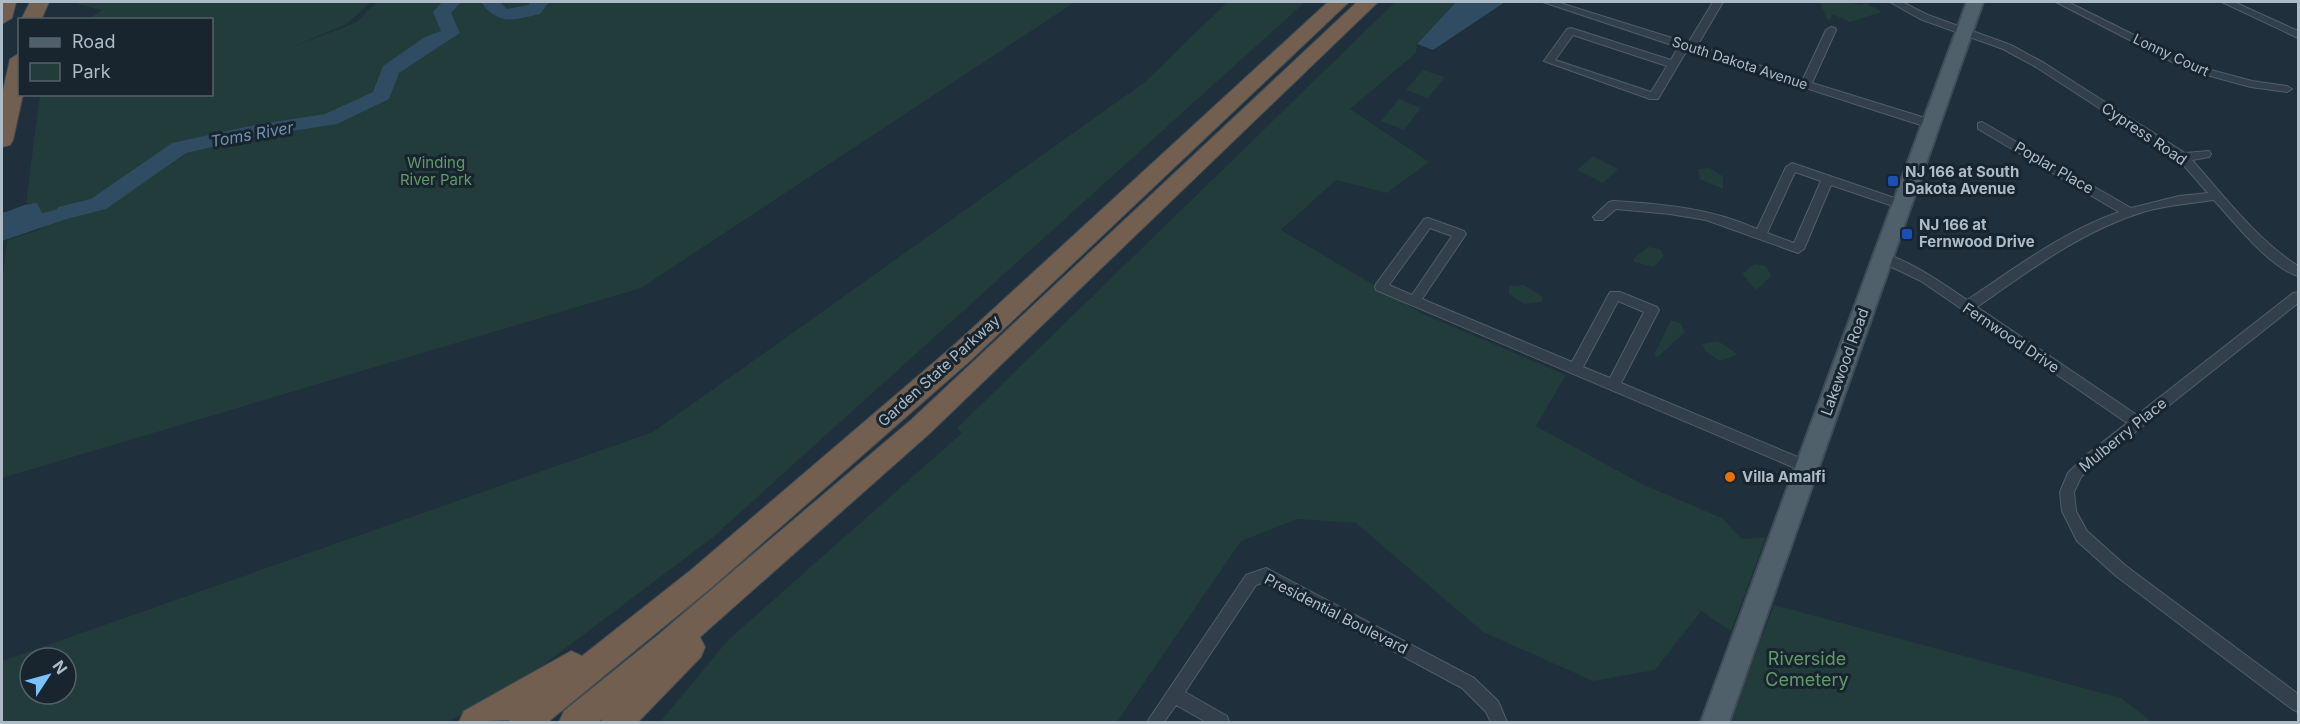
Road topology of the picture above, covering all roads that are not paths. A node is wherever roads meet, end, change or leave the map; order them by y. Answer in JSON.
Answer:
{"nodes":[{"id":1,"x":6,"y":2,"type":"edge"},
{"id":2,"x":33,"y":2,"type":"edge"},
{"id":3,"x":39,"y":2,"type":"edge"},
{"id":4,"x":1339,"y":2,"type":"edge"},
{"id":5,"x":1368,"y":2,"type":"edge"},
{"id":6,"x":1548,"y":2,"type":"edge"},
{"id":7,"x":1588,"y":2,"type":"edge"},
{"id":8,"x":1719,"y":2,"type":"edge"},
{"id":9,"x":1895,"y":2,"type":"edge"},
{"id":10,"x":1975,"y":2,"type":"edge"},
{"id":11,"x":2061,"y":2,"type":"edge"},
{"id":12,"x":2227,"y":2,"type":"edge"},
{"id":13,"x":1581,"y":12,"type":"junction"},
{"id":14,"x":2,"y":18,"type":"edge"},
{"id":15,"x":30,"y":18,"type":"edge"},
{"id":16,"x":31,"y":18,"type":"edge"},
{"id":17,"x":1832,"y":30,"type":"dead end"},
{"id":18,"x":1965,"y":31,"type":"junction"},
{"id":19,"x":2298,"y":35,"type":"edge"},
{"id":20,"x":1688,"y":46,"type":"junction"},
{"id":21,"x":1674,"y":65,"type":"junction"},
{"id":22,"x":18,"y":68,"type":"edge"},
{"id":23,"x":1806,"y":84,"type":"junction"},
{"id":24,"x":2287,"y":89,"type":"dead end"},
{"id":25,"x":1931,"y":124,"type":"junction"},
{"id":26,"x":1982,"y":126,"type":"dead end"},
{"id":27,"x":2,"y":140,"type":"edge"},
{"id":28,"x":2205,"y":154,"type":"dead end"},
{"id":29,"x":2183,"y":157,"type":"junction"},
{"id":30,"x":1828,"y":179,"type":"junction"},
{"id":31,"x":2217,"y":196,"type":"junction"},
{"id":32,"x":1902,"y":205,"type":"junction"},
{"id":33,"x":2127,"y":211,"type":"junction"},
{"id":34,"x":1599,"y":217,"type":"dead end"},
{"id":35,"x":1760,"y":235,"type":"junction"},
{"id":36,"x":1883,"y":258,"type":"junction"},
{"id":37,"x":2298,"y":272,"type":"edge"},
{"id":38,"x":2298,"y":296,"type":"edge"},
{"id":39,"x":1414,"y":301,"type":"junction"},
{"id":40,"x":1967,"y":307,"type":"junction"},
{"id":41,"x":1046,"y":309,"type":"junction"},
{"id":42,"x":1575,"y":369,"type":"junction"},
{"id":43,"x":1613,"y":385,"type":"junction"},
{"id":44,"x":2137,"y":423,"type":"junction"},
{"id":45,"x":879,"y":425,"type":"junction"},
{"id":46,"x":1807,"y":467,"type":"junction"},
{"id":47,"x":1173,"y":696,"type":"junction"},
{"id":48,"x":2298,"y":704,"type":"edge"},
{"id":49,"x":1500,"y":720,"type":"edge"},
{"id":50,"x":475,"y":723,"type":"edge"},
{"id":51,"x":524,"y":723,"type":"edge"},
{"id":52,"x":575,"y":723,"type":"edge"},
{"id":53,"x":617,"y":723,"type":"edge"},
{"id":54,"x":1155,"y":723,"type":"edge"},
{"id":55,"x":1221,"y":723,"type":"edge"},
{"id":56,"x":1714,"y":723,"type":"edge"}],
"edges":[{"from":1,"to":14,"type":"highway"},
{"from":2,"to":15,"type":"highway"},
{"from":3,"to":16,"type":"highway"},
{"from":4,"to":45,"type":"highway","name":"Garden State Parkway"},
{"from":5,"to":41,"type":"highway","name":"Garden State Parkway"},
{"from":6,"to":13,"type":"street","name":"South Dakota Avenue"},
{"from":7,"to":13,"type":"street"},
{"from":8,"to":20,"type":"street"},
{"from":9,"to":18,"type":"street","name":"Cypress Road"},
{"from":10,"to":18,"type":"main road","name":"Lakewood Road"},
{"from":11,"to":24,"type":"street","name":"Lonny Court"},
{"from":12,"to":19,"type":"street"},
{"from":13,"to":20,"type":"street","name":"South Dakota Avenue"},
{"from":17,"to":23,"type":"street"},
{"from":18,"to":25,"type":"main road","name":"Lakewood Road"},
{"from":18,"to":29,"type":"street","name":"Cypress Road"},
{"from":20,"to":21,"type":"street"},
{"from":20,"to":23,"type":"street","name":"South Dakota Avenue"},
{"from":21,"to":21,"type":"street"},
{"from":22,"to":27,"type":"highway"},
{"from":23,"to":25,"type":"street","name":"South Dakota Avenue"},
{"from":25,"to":32,"type":"main road","name":"Lakewood Road"},
{"from":26,"to":33,"type":"street","name":"Poplar Place"},
{"from":28,"to":29,"type":"street"},
{"from":29,"to":31,"type":"street","name":"Cypress Road"},
{"from":30,"to":32,"type":"street"},
{"from":30,"to":35,"type":"street"},
{"from":30,"to":35,"type":"street"},
{"from":31,"to":33,"type":"street"},
{"from":31,"to":37,"type":"street","name":"Cypress Road"},
{"from":32,"to":36,"type":"main road","name":"Lakewood Road"},
{"from":33,"to":40,"type":"street"},
{"from":34,"to":35,"type":"street"},
{"from":36,"to":40,"type":"street","name":"Fernwood Drive"},
{"from":36,"to":46,"type":"main road","name":"Lakewood Road"},
{"from":38,"to":44,"type":"street","name":"Mulberry Place"},
{"from":39,"to":39,"type":"street"},
{"from":39,"to":42,"type":"street"},
{"from":40,"to":44,"type":"street","name":"Fernwood Drive"},
{"from":41,"to":52,"type":"highway","name":"Garden State Parkway"},
{"from":41,"to":53,"type":"highway"},
{"from":42,"to":43,"type":"street"},
{"from":42,"to":43,"type":"street"},
{"from":43,"to":46,"type":"street"},
{"from":44,"to":48,"type":"street","name":"Mulberry Place"},
{"from":45,"to":50,"type":"highway"},
{"from":45,"to":51,"type":"highway","name":"Garden State Parkway"},
{"from":46,"to":56,"type":"main road","name":"Lakewood Road"},
{"from":47,"to":49,"type":"street","name":"Presidential Boulevard"},
{"from":47,"to":54,"type":"street","name":"Presidential Boulevard"},
{"from":47,"to":55,"type":"street"}]}
